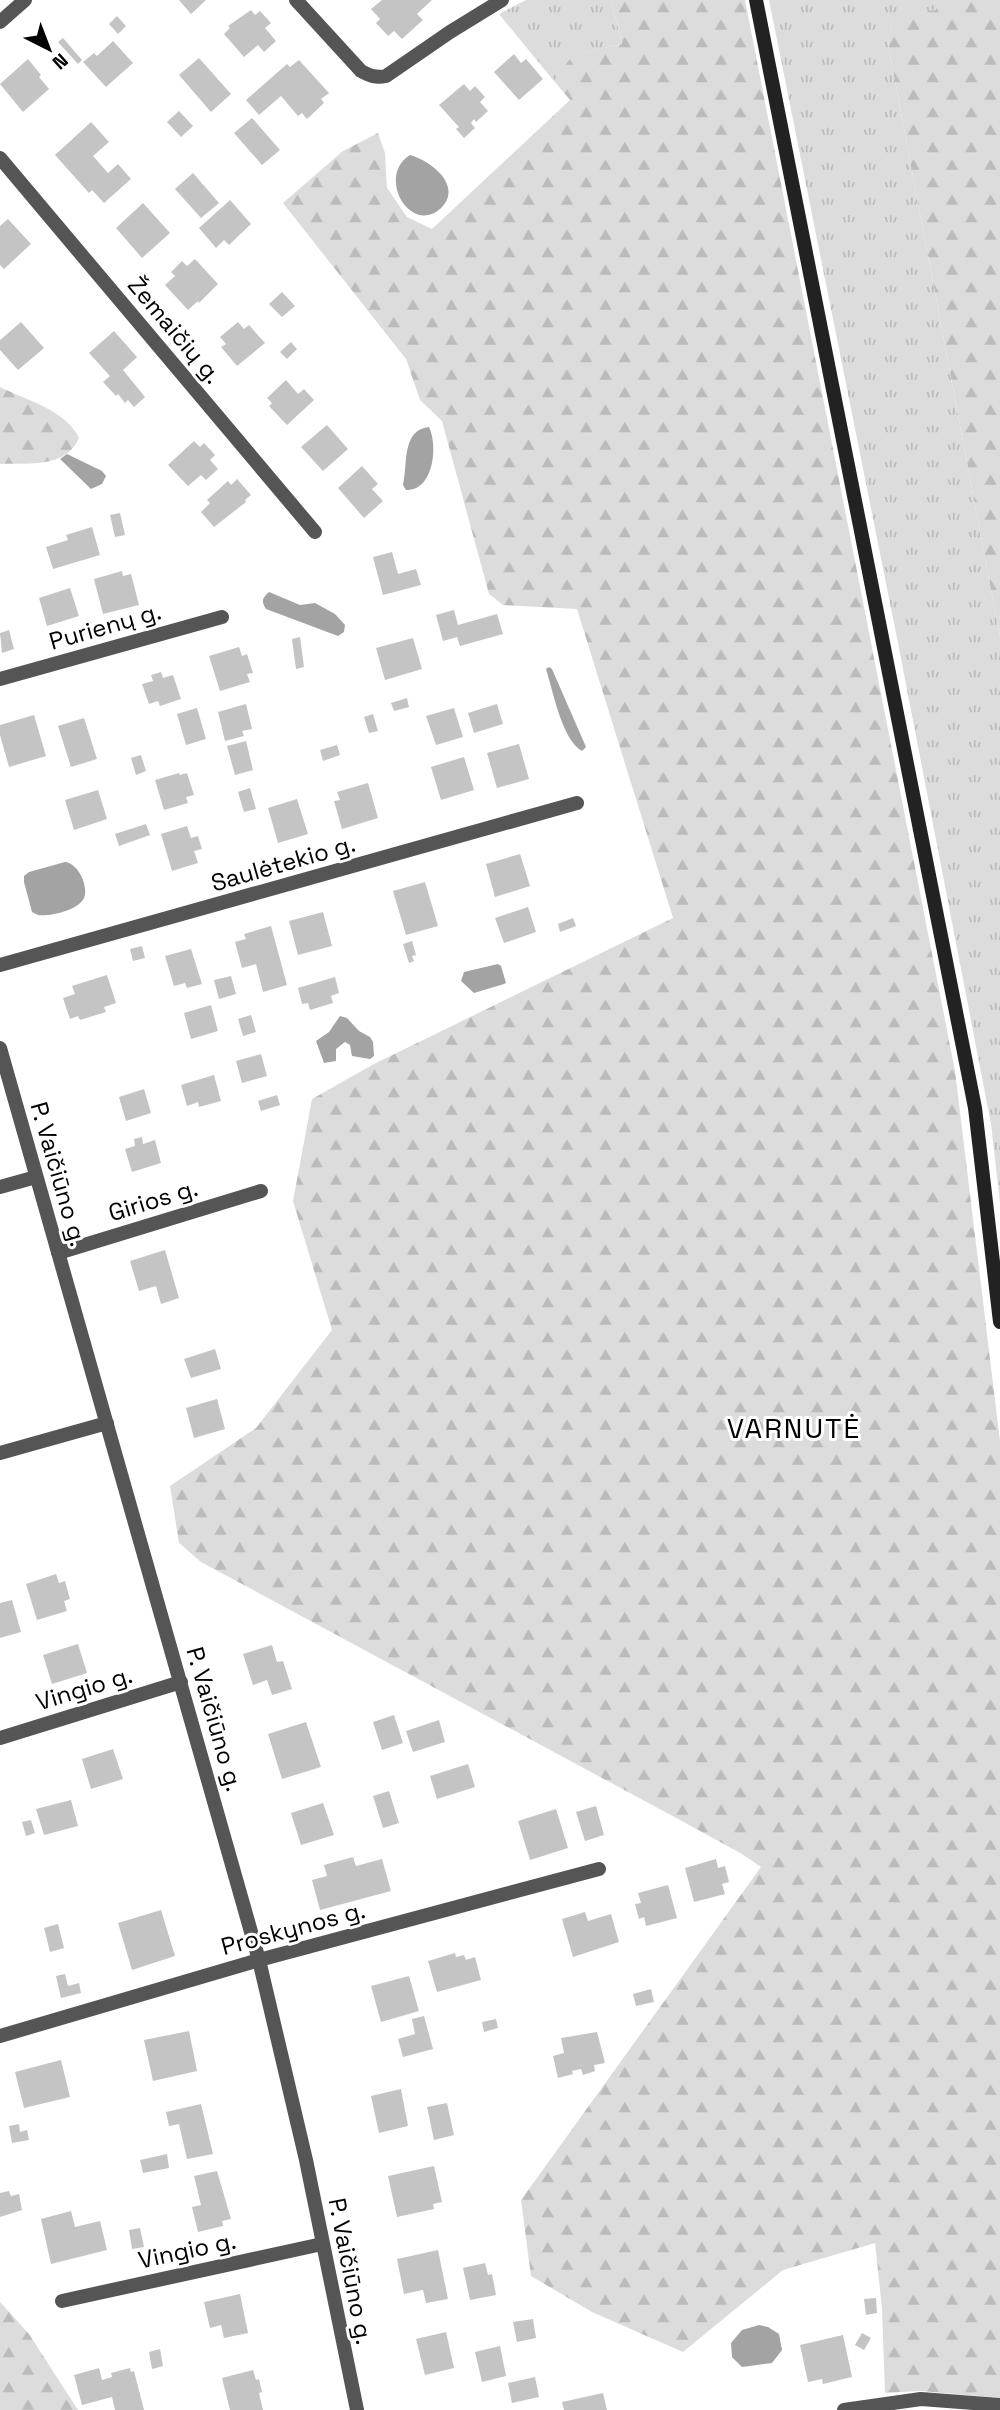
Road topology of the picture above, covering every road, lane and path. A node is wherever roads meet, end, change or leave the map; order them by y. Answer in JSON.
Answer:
{"nodes":[{"id":1,"x":25,"y":0,"type":"edge"},
{"id":2,"x":296,"y":0,"type":"edge"},
{"id":3,"x":502,"y":0,"type":"edge"},
{"id":4,"x":756,"y":0,"type":"edge"},
{"id":5,"x":0,"y":22,"type":"edge"},
{"id":6,"x":0,"y":158,"type":"edge"},
{"id":7,"x":315,"y":532,"type":"dead end"},
{"id":8,"x":222,"y":617,"type":"dead end"},
{"id":9,"x":0,"y":679,"type":"edge"},
{"id":10,"x":577,"y":803,"type":"dead end"},
{"id":11,"x":0,"y":965,"type":"edge"},
{"id":12,"x":0,"y":1048,"type":"edge"},
{"id":13,"x":36,"y":1177,"type":"junction"},
{"id":14,"x":0,"y":1187,"type":"edge"},
{"id":15,"x":261,"y":1191,"type":"dead end"},
{"id":16,"x":58,"y":1253,"type":"junction"},
{"id":17,"x":1000,"y":1322,"type":"edge"},
{"id":18,"x":107,"y":1423,"type":"junction"},
{"id":19,"x":0,"y":1453,"type":"edge"},
{"id":20,"x":181,"y":1682,"type":"junction"},
{"id":21,"x":0,"y":1738,"type":"edge"},
{"id":22,"x":599,"y":1869,"type":"dead end"},
{"id":23,"x":259,"y":1960,"type":"junction"},
{"id":24,"x":0,"y":2036,"type":"edge"},
{"id":25,"x":322,"y":2244,"type":"junction"},
{"id":26,"x":62,"y":2301,"type":"dead end"},
{"id":27,"x":1000,"y":2405,"type":"edge"},
{"id":28,"x":357,"y":2410,"type":"edge"},
{"id":29,"x":844,"y":2410,"type":"edge"}],
"edges":[{"from":1,"to":5,"type":"street"},
{"from":2,"to":3,"type":"street"},
{"from":4,"to":17,"type":"main road"},
{"from":6,"to":7,"type":"street","name":"Žemaičių g."},
{"from":8,"to":9,"type":"street","name":"Purienų g."},
{"from":10,"to":11,"type":"street","name":"Saulėtekio g."},
{"from":12,"to":13,"type":"street","name":"P. Vaičiūno g."},
{"from":13,"to":14,"type":"street"},
{"from":13,"to":16,"type":"street","name":"P. Vaičiūno g."},
{"from":15,"to":16,"type":"street","name":"Girios g."},
{"from":16,"to":18,"type":"street","name":"P. Vaičiūno g."},
{"from":18,"to":19,"type":"street"},
{"from":18,"to":20,"type":"street","name":"P. Vaičiūno g."},
{"from":20,"to":21,"type":"street","name":"Vingio g."},
{"from":20,"to":23,"type":"street","name":"P. Vaičiūno g."},
{"from":22,"to":23,"type":"street","name":"Proskynos g."},
{"from":23,"to":24,"type":"street","name":"Proskynos g."},
{"from":23,"to":25,"type":"street","name":"P. Vaičiūno g."},
{"from":25,"to":26,"type":"street","name":"Vingio g."},
{"from":25,"to":28,"type":"street","name":"P. Vaičiūno g."},
{"from":27,"to":29,"type":"street"}]}
